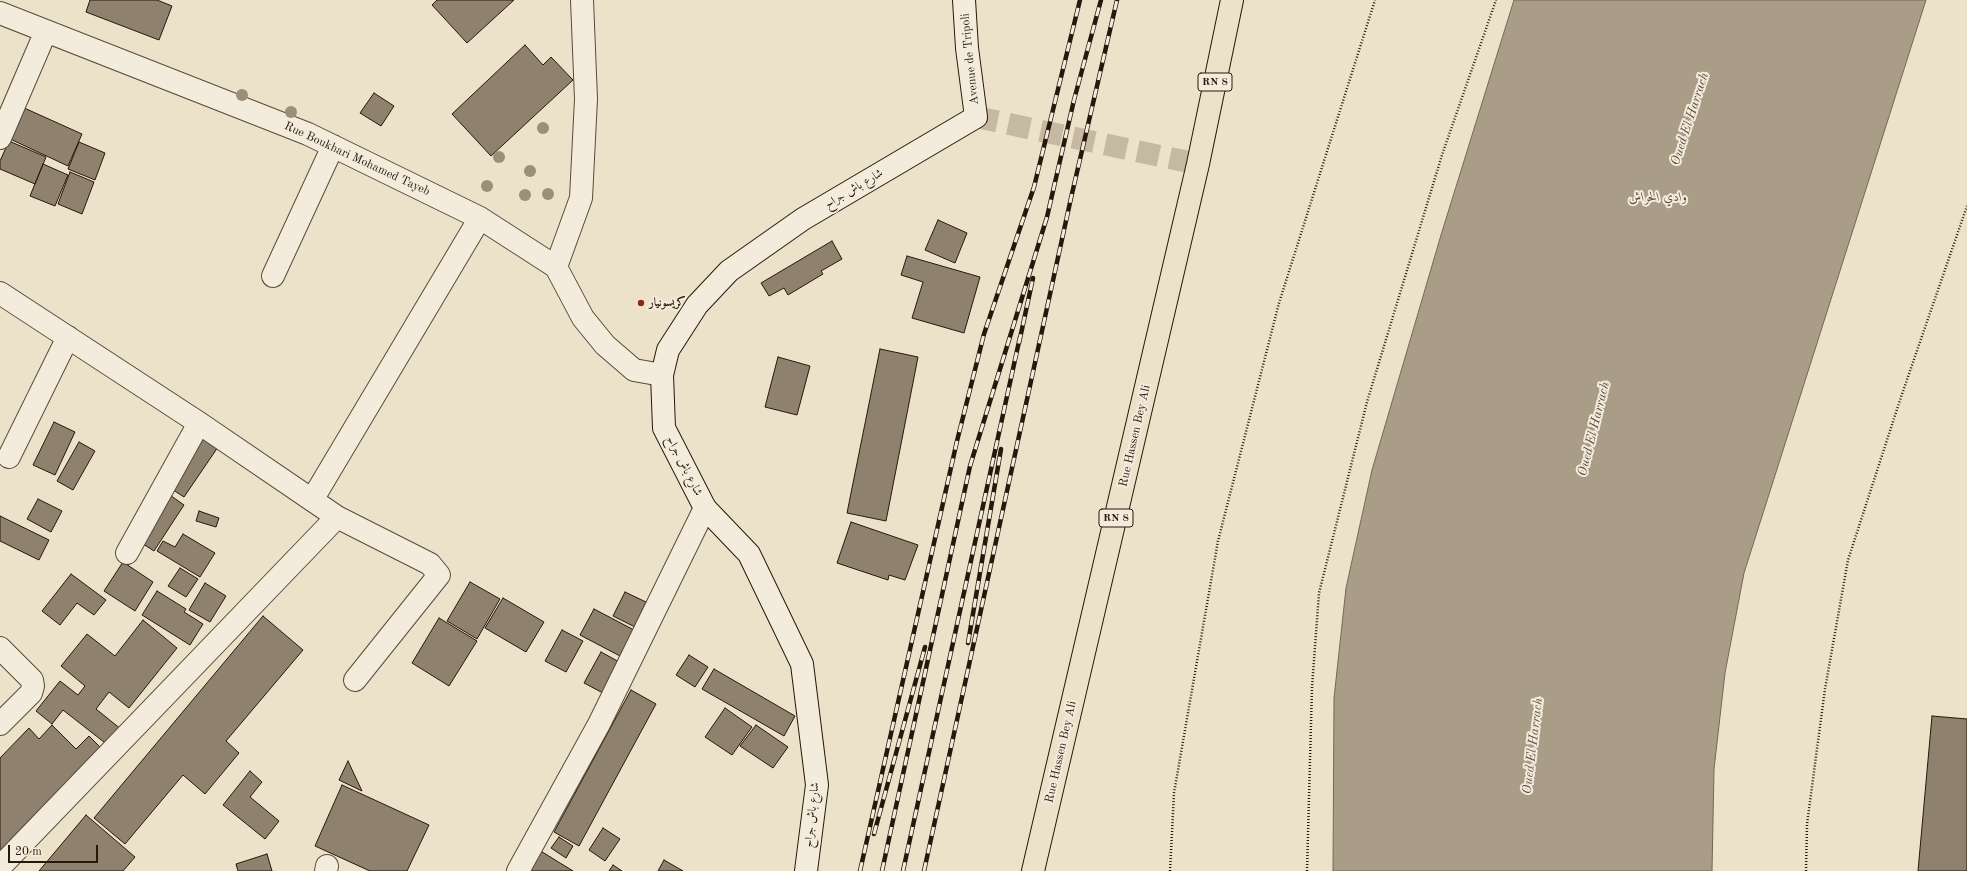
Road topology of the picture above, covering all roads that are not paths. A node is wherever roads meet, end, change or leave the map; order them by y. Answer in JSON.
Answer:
{"nodes":[{"id":1,"x":582,"y":0,"type":"edge"},
{"id":2,"x":964,"y":0,"type":"edge"},
{"id":3,"x":1232,"y":0,"type":"edge"},
{"id":4,"x":0,"y":13,"type":"edge"},
{"id":5,"x":46,"y":31,"type":"junction"},
{"id":6,"x":976,"y":117,"type":"joint"},
{"id":7,"x":0,"y":138,"type":"edge"},
{"id":8,"x":333,"y":146,"type":"junction"},
{"id":9,"x":480,"y":218,"type":"junction"},
{"id":10,"x":556,"y":267,"type":"junction"},
{"id":11,"x":273,"y":276,"type":"dead end"},
{"id":12,"x":0,"y":293,"type":"edge"},
{"id":13,"x":68,"y":337,"type":"junction"},
{"id":14,"x":662,"y":375,"type":"junction"},
{"id":15,"x":199,"y":423,"type":"junction"},
{"id":16,"x":9,"y":457,"type":"dead end"},
{"id":17,"x":312,"y":500,"type":"junction"},
{"id":18,"x":705,"y":508,"type":"junction"},
{"id":19,"x":337,"y":517,"type":"junction"},
{"id":20,"x":127,"y":553,"type":"dead end"},
{"id":21,"x":0,"y":648,"type":"edge"},
{"id":22,"x":355,"y":680,"type":"dead end"},
{"id":23,"x":0,"y":724,"type":"edge"},
{"id":24,"x":0,"y":867,"type":"edge"},
{"id":25,"x":518,"y":871,"type":"edge"},
{"id":26,"x":806,"y":871,"type":"edge"},
{"id":27,"x":1033,"y":871,"type":"edge"}],
"edges":[{"from":1,"to":10,"type":"street"},
{"from":2,"to":6,"type":"street","name":"Avenue de Tripoli"},
{"from":3,"to":27,"type":"main road","name":"Rue Hassen Bey Ali","number":"RN 8"},
{"from":4,"to":5,"type":"street","name":"Rue Boukhari Mohamed Tayeb"},
{"from":5,"to":7,"type":"street"},
{"from":5,"to":8,"type":"street","name":"Rue Boukhari Mohamed Tayeb"},
{"from":6,"to":14,"type":"street","name":"شارع باش جراح"},
{"from":8,"to":9,"type":"street","name":"Rue Boukhari Mohamed Tayeb"},
{"from":8,"to":11,"type":"street"},
{"from":9,"to":10,"type":"street","name":"Rue Boukhari Mohamed Tayeb"},
{"from":9,"to":17,"type":"street"},
{"from":10,"to":14,"type":"street","name":"Rue Boukhari Mohamed Tayeb"},
{"from":12,"to":13,"type":"street"},
{"from":13,"to":15,"type":"street"},
{"from":13,"to":16,"type":"street"},
{"from":14,"to":18,"type":"street","name":"شارع باش جراح"},
{"from":15,"to":17,"type":"street"},
{"from":15,"to":20,"type":"street"},
{"from":17,"to":19,"type":"street"},
{"from":18,"to":25,"type":"street"},
{"from":18,"to":26,"type":"street","name":"شارع باش جراح"},
{"from":19,"to":22,"type":"street"},
{"from":19,"to":24,"type":"street"},
{"from":21,"to":23,"type":"street"}]}
